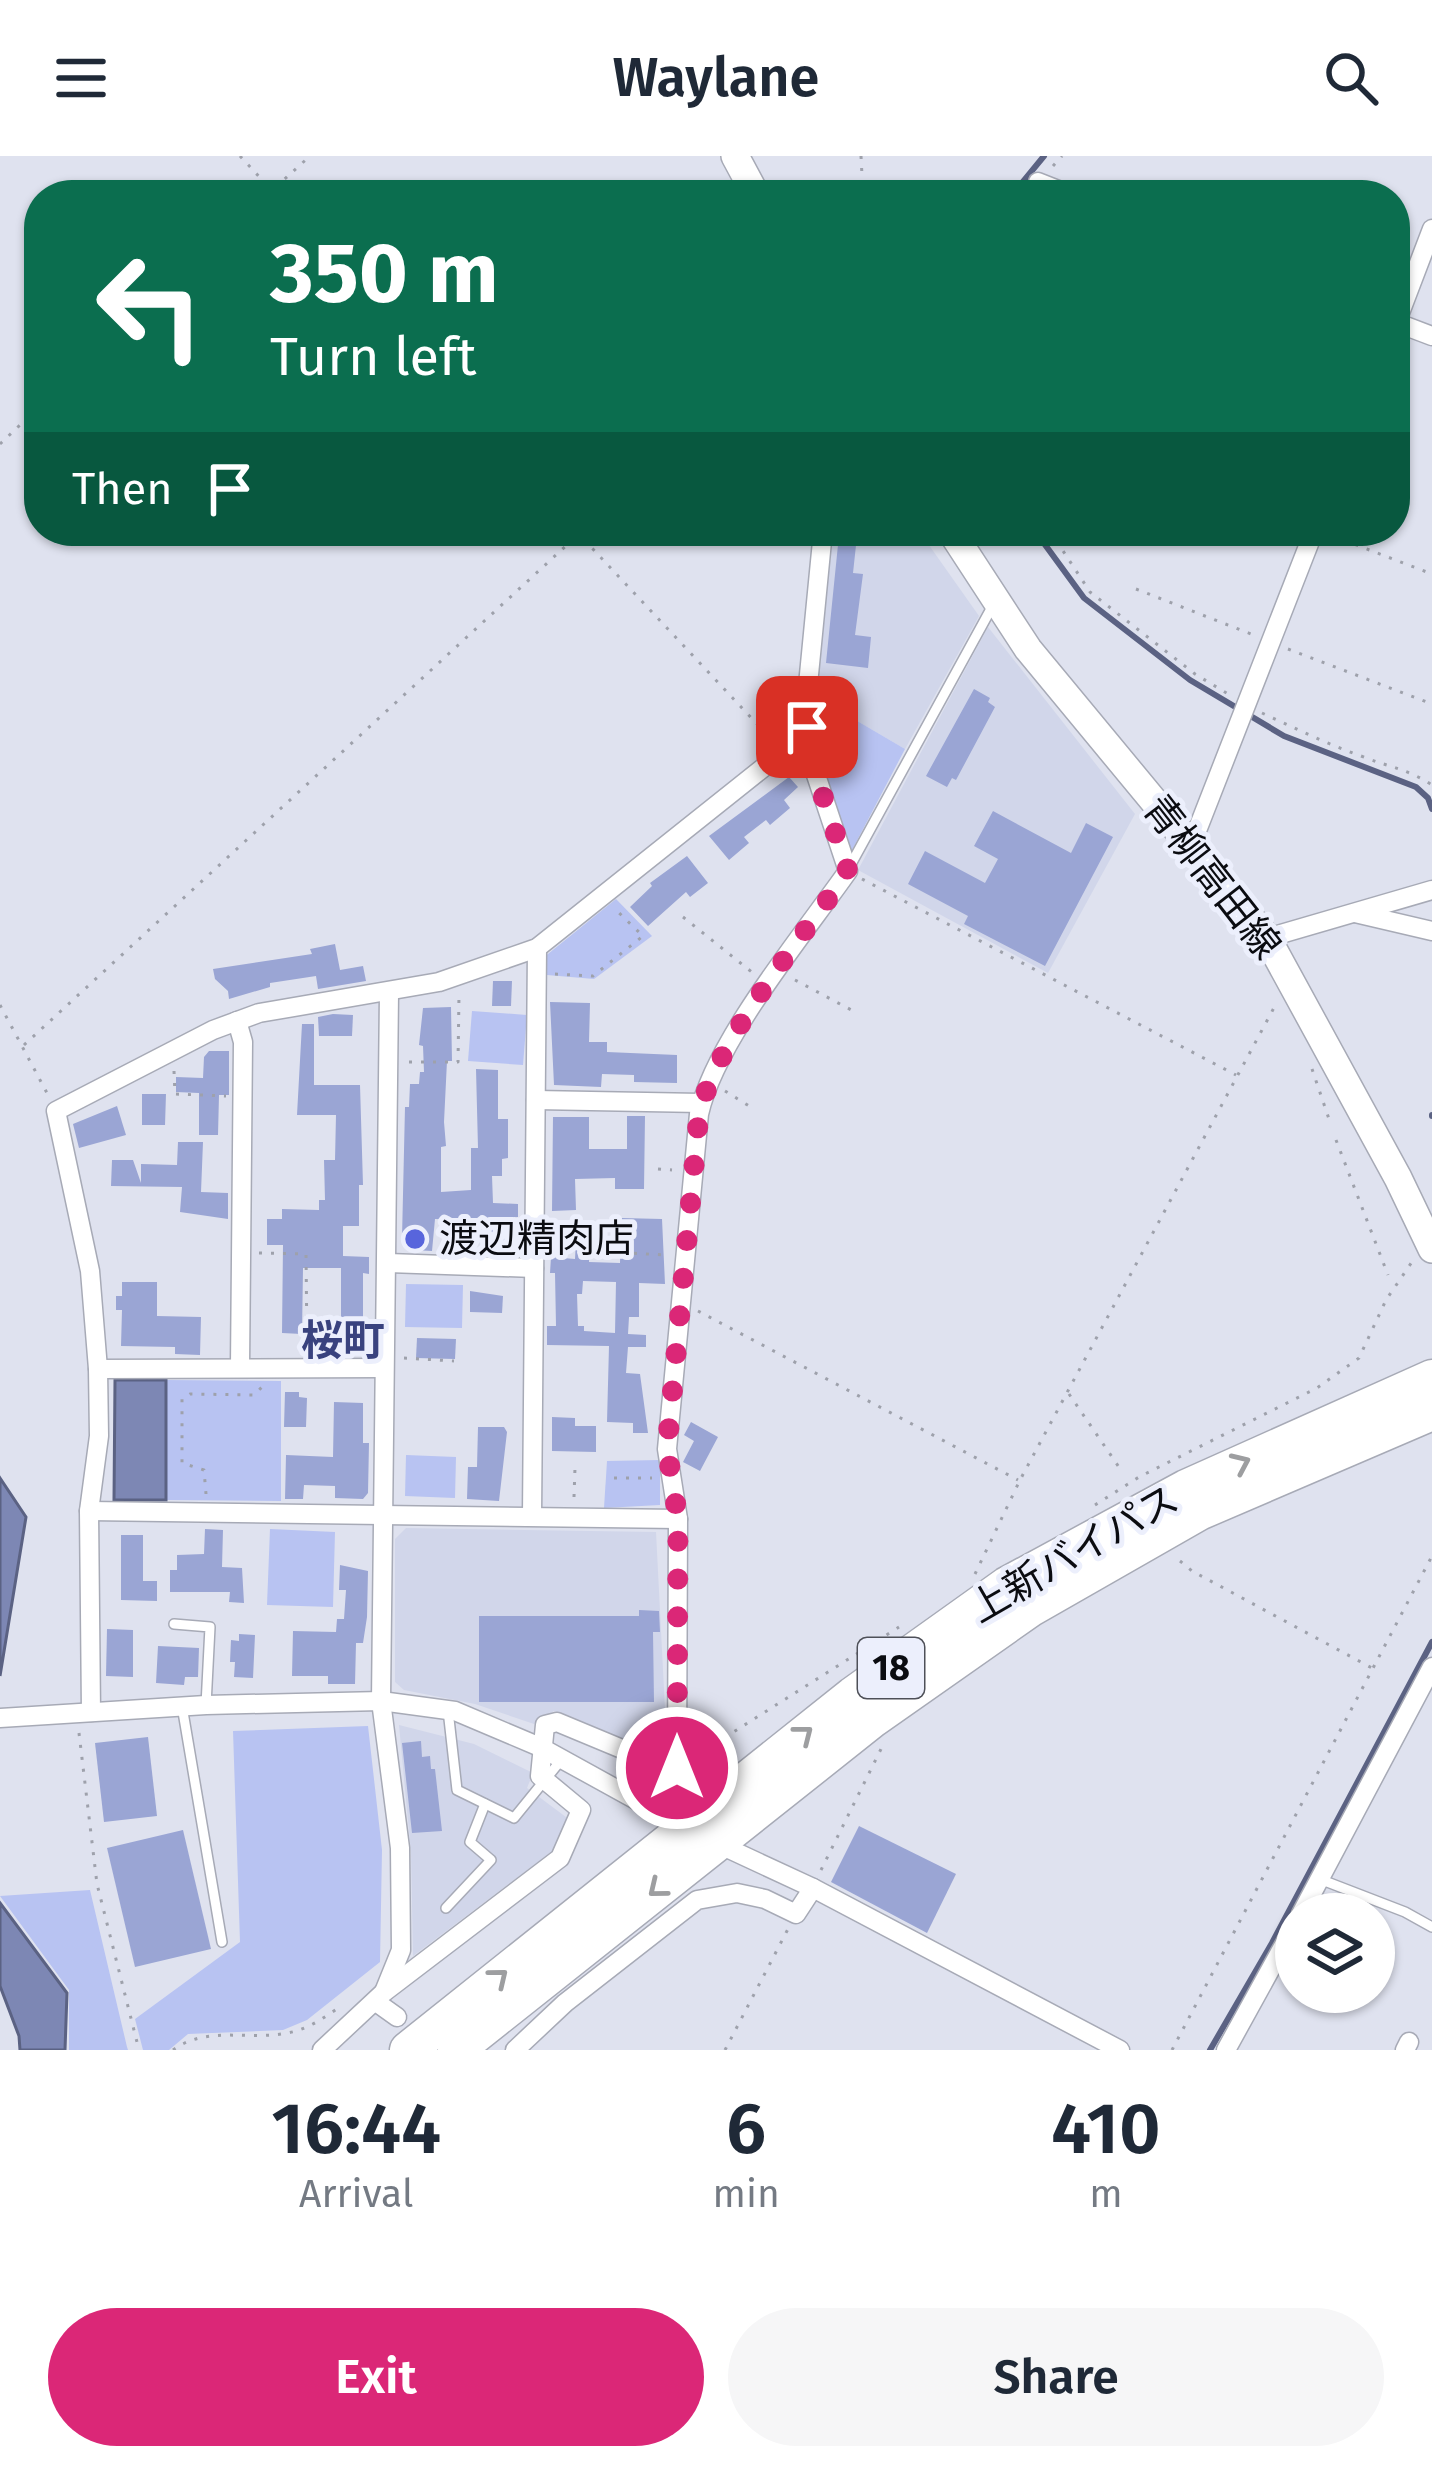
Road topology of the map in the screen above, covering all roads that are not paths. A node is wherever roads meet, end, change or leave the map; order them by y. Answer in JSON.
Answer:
{"nodes":[{"id":1,"x":1432,"y":229,"type":"edge"},
{"id":2,"x":1410,"y":286,"type":"edge"},
{"id":3,"x":822,"y":546,"type":"edge"},
{"id":4,"x":960,"y":546,"type":"edge"},
{"id":5,"x":1311,"y":546,"type":"edge"},
{"id":6,"x":995,"y":602,"type":"junction"},
{"id":7,"x":803,"y":736,"type":"junction"},
{"id":8,"x":1191,"y":846,"type":"junction"},
{"id":9,"x":848,"y":871,"type":"junction"},
{"id":10,"x":1432,"y":890,"type":"edge"},
{"id":11,"x":1354,"y":913,"type":"junction"},
{"id":12,"x":1432,"y":931,"type":"edge"},
{"id":13,"x":1267,"y":938,"type":"junction"},
{"id":14,"x":537,"y":948,"type":"junction"},
{"id":15,"x":389,"y":993,"type":"junction"},
{"id":16,"x":237,"y":1021,"type":"junction"},
{"id":17,"x":536,"y":1100,"type":"junction"},
{"id":18,"x":701,"y":1103,"type":"junction"},
{"id":19,"x":1431,"y":1242,"type":"edge"},
{"id":20,"x":388,"y":1262,"type":"junction"},
{"id":21,"x":534,"y":1268,"type":"junction"},
{"id":22,"x":384,"y":1363,"type":"junction"},
{"id":23,"x":240,"y":1367,"type":"junction"},
{"id":24,"x":98,"y":1369,"type":"junction"},
{"id":25,"x":1432,"y":1378,"type":"edge"},
{"id":26,"x":1432,"y":1412,"type":"edge"},
{"id":27,"x":89,"y":1511,"type":"junction"},
{"id":28,"x":382,"y":1514,"type":"junction"},
{"id":29,"x":532,"y":1516,"type":"junction"},
{"id":30,"x":678,"y":1519,"type":"junction"},
{"id":31,"x":184,"y":1640,"type":"dead end"},
{"id":32,"x":1432,"y":1667,"type":"edge"},
{"id":33,"x":381,"y":1701,"type":"junction"},
{"id":34,"x":206,"y":1705,"type":"junction"},
{"id":35,"x":182,"y":1706,"type":"junction"},
{"id":36,"x":448,"y":1710,"type":"junction"},
{"id":37,"x":78,"y":1713,"type":"junction"},
{"id":38,"x":0,"y":1718,"type":"edge"},
{"id":39,"x":540,"y":1747,"type":"junction"},
{"id":40,"x":562,"y":1760,"type":"junction"},
{"id":41,"x":544,"y":1780,"type":"junction"},
{"id":42,"x":485,"y":1804,"type":"junction"},
{"id":43,"x":700,"y":1835,"type":"junction"},
{"id":44,"x":1320,"y":1879,"type":"junction"},
{"id":45,"x":813,"y":1888,"type":"junction"},
{"id":46,"x":1312,"y":1893,"type":"edge"},
{"id":47,"x":446,"y":1908,"type":"dead end"},
{"id":48,"x":1432,"y":1927,"type":"edge"},
{"id":49,"x":222,"y":1942,"type":"dead end"},
{"id":50,"x":1275,"y":1961,"type":"edge"},
{"id":51,"x":383,"y":1992,"type":"junction"},
{"id":52,"x":402,"y":2034,"type":"edge"},
{"id":53,"x":322,"y":2050,"type":"edge"},
{"id":54,"x":456,"y":2050,"type":"edge"},
{"id":55,"x":515,"y":2050,"type":"edge"},
{"id":56,"x":1120,"y":2050,"type":"edge"},
{"id":57,"x":1226,"y":2050,"type":"edge"}],
"edges":[{"from":1,"to":2,"type":"street"},
{"from":3,"to":7,"type":"street"},
{"from":4,"to":6,"type":"main road","name":"青柳高田線"},
{"from":5,"to":8,"type":"street"},
{"from":6,"to":8,"type":"main road","name":"青柳高田線"},
{"from":6,"to":9,"type":"lane"},
{"from":7,"to":9,"type":"street"},
{"from":7,"to":14,"type":"street"},
{"from":8,"to":13,"type":"main road","name":"青柳高田線"},
{"from":9,"to":18,"type":"street"},
{"from":10,"to":11,"type":"street"},
{"from":11,"to":12,"type":"street"},
{"from":11,"to":13,"type":"street"},
{"from":13,"to":19,"type":"main road","name":"青柳高田線"},
{"from":14,"to":15,"type":"street"},
{"from":14,"to":17,"type":"street"},
{"from":15,"to":16,"type":"street"},
{"from":15,"to":20,"type":"street"},
{"from":16,"to":23,"type":"street"},
{"from":16,"to":24,"type":"street"},
{"from":17,"to":18,"type":"street"},
{"from":17,"to":21,"type":"street"},
{"from":18,"to":30,"type":"street"},
{"from":20,"to":21,"type":"street"},
{"from":20,"to":22,"type":"street"},
{"from":21,"to":29,"type":"street"},
{"from":22,"to":23,"type":"street"},
{"from":22,"to":28,"type":"street"},
{"from":23,"to":24,"type":"street"},
{"from":24,"to":27,"type":"street"},
{"from":43,"to":25,"type":"highway","name":"上新バイパス","number":"18","one_way":true},
{"from":26,"to":43,"type":"highway","name":"上新バイパス","number":"18"},
{"from":27,"to":28,"type":"street"},
{"from":27,"to":37,"type":"street"},
{"from":28,"to":29,"type":"street"},
{"from":28,"to":33,"type":"street"},
{"from":29,"to":30,"type":"street"},
{"from":30,"to":39,"type":"street"},
{"from":31,"to":34,"type":"lane"},
{"from":32,"to":44,"type":"street"},
{"from":33,"to":34,"type":"street"},
{"from":33,"to":36,"type":"street"},
{"from":33,"to":51,"type":"street"},
{"from":34,"to":35,"type":"street"},
{"from":35,"to":37,"type":"street"},
{"from":35,"to":49,"type":"lane"},
{"from":36,"to":39,"type":"street"},
{"from":36,"to":42,"type":"lane"},
{"from":37,"to":38,"type":"street"},
{"from":39,"to":40,"type":"street"},
{"from":39,"to":41,"type":"street"},
{"from":40,"to":41,"type":"lane"},
{"from":40,"to":43,"type":"street"},
{"from":41,"to":42,"type":"lane"},
{"from":41,"to":51,"type":"street"},
{"from":42,"to":47,"type":"lane"},
{"from":43,"to":45,"type":"street"},
{"from":52,"to":43,"type":"highway","name":"上新バイパス","number":"18","one_way":true},
{"from":43,"to":54,"type":"highway","name":"上新バイパス","number":"18","one_way":true},
{"from":44,"to":46,"type":"street"},
{"from":44,"to":48,"type":"lane"},
{"from":45,"to":55,"type":"street"},
{"from":45,"to":56,"type":"street"},
{"from":50,"to":57,"type":"street"},
{"from":51,"to":52,"type":"street"},
{"from":51,"to":53,"type":"street"}]}
